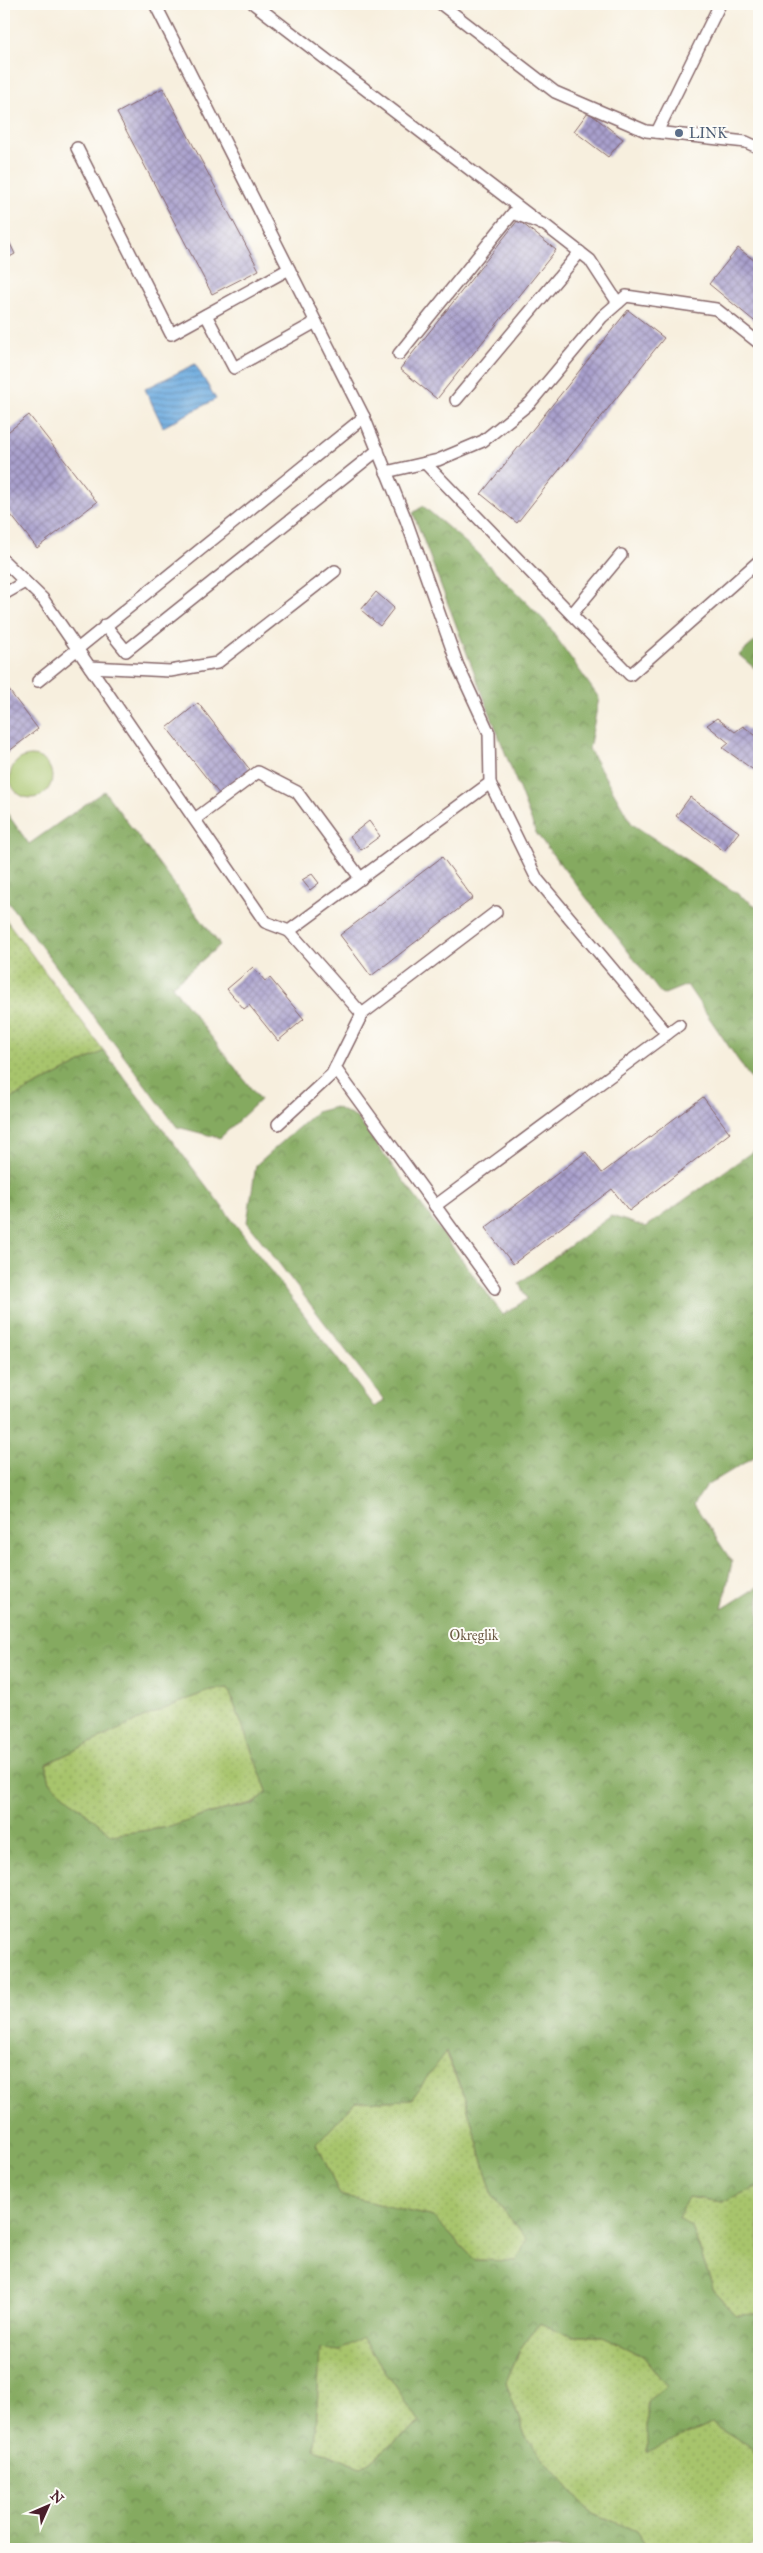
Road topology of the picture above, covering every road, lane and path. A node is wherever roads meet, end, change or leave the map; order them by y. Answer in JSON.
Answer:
{"nodes":[{"id":1,"x":155,"y":4,"type":"edge"},
{"id":2,"x":254,"y":4,"type":"edge"},
{"id":3,"x":441,"y":4,"type":"edge"},
{"id":4,"x":720,"y":4,"type":"edge"},
{"id":5,"x":657,"y":132,"type":"junction"},
{"id":6,"x":77,"y":148,"type":"dead end"},
{"id":7,"x":759,"y":148,"type":"edge"},
{"id":8,"x":541,"y":224,"type":"junction"},
{"id":9,"x":580,"y":252,"type":"junction"},
{"id":10,"x":289,"y":269,"type":"junction"},
{"id":11,"x":618,"y":303,"type":"junction"},
{"id":12,"x":206,"y":315,"type":"junction"},
{"id":13,"x":316,"y":322,"type":"junction"},
{"id":14,"x":759,"y":343,"type":"edge"},
{"id":15,"x":399,"y":354,"type":"dead end"},
{"id":16,"x":456,"y":400,"type":"dead end"},
{"id":17,"x":364,"y":417,"type":"junction"},
{"id":18,"x":378,"y":450,"type":"junction"},
{"id":19,"x":425,"y":463,"type":"junction"},
{"id":20,"x":386,"y":472,"type":"junction"},
{"id":21,"x":621,"y":555,"type":"dead end"},
{"id":22,"x":4,"y":556,"type":"edge"},
{"id":23,"x":759,"y":561,"type":"edge"},
{"id":24,"x":7,"y":565,"type":"edge"},
{"id":25,"x":335,"y":571,"type":"dead end"},
{"id":26,"x":25,"y":582,"type":"junction"},
{"id":27,"x":4,"y":594,"type":"edge"},
{"id":28,"x":572,"y":614,"type":"junction"},
{"id":29,"x":104,"y":625,"type":"junction"},
{"id":30,"x":77,"y":648,"type":"junction"},
{"id":31,"x":90,"y":667,"type":"junction"},
{"id":32,"x":38,"y":681,"type":"dead end"},
{"id":33,"x":490,"y":783,"type":"junction"},
{"id":34,"x":195,"y":819,"type":"junction"},
{"id":35,"x":361,"y":878,"type":"junction"},
{"id":36,"x":496,"y":912,"type":"dead end"},
{"id":37,"x":289,"y":931,"type":"junction"},
{"id":38,"x":362,"y":1014,"type":"junction"},
{"id":39,"x":679,"y":1025,"type":"dead end"},
{"id":40,"x":667,"y":1034,"type":"junction"},
{"id":41,"x":335,"y":1068,"type":"junction"},
{"id":42,"x":278,"y":1124,"type":"dead end"},
{"id":43,"x":435,"y":1206,"type":"junction"},
{"id":44,"x":495,"y":1288,"type":"dead end"}],
"edges":[{"from":1,"to":10,"type":"lane"},
{"from":2,"to":8,"type":"lane"},
{"from":3,"to":5,"type":"lane"},
{"from":4,"to":5,"type":"lane"},
{"from":5,"to":7,"type":"lane"},
{"from":6,"to":12,"type":"lane"},
{"from":8,"to":9,"type":"lane"},
{"from":8,"to":15,"type":"lane"},
{"from":9,"to":11,"type":"lane"},
{"from":9,"to":16,"type":"lane"},
{"from":10,"to":12,"type":"lane"},
{"from":10,"to":13,"type":"lane"},
{"from":11,"to":14,"type":"lane"},
{"from":11,"to":19,"type":"lane"},
{"from":12,"to":13,"type":"lane"},
{"from":13,"to":17,"type":"lane"},
{"from":17,"to":18,"type":"lane"},
{"from":17,"to":29,"type":"lane"},
{"from":18,"to":20,"type":"lane"},
{"from":18,"to":29,"type":"lane"},
{"from":19,"to":20,"type":"lane"},
{"from":19,"to":28,"type":"lane"},
{"from":20,"to":33,"type":"lane"},
{"from":21,"to":28,"type":"lane"},
{"from":22,"to":24,"type":"lane"},
{"from":23,"to":28,"type":"lane"},
{"from":24,"to":26,"type":"lane"},
{"from":25,"to":31,"type":"lane"},
{"from":26,"to":27,"type":"lane"},
{"from":26,"to":30,"type":"lane"},
{"from":29,"to":30,"type":"lane"},
{"from":30,"to":31,"type":"lane"},
{"from":30,"to":32,"type":"lane"},
{"from":31,"to":34,"type":"lane"},
{"from":33,"to":35,"type":"lane"},
{"from":33,"to":40,"type":"lane"},
{"from":34,"to":35,"type":"lane"},
{"from":34,"to":37,"type":"lane"},
{"from":35,"to":37,"type":"lane"},
{"from":36,"to":38,"type":"lane"},
{"from":37,"to":38,"type":"lane"},
{"from":38,"to":41,"type":"lane"},
{"from":39,"to":40,"type":"lane"},
{"from":40,"to":43,"type":"lane"},
{"from":41,"to":42,"type":"lane"},
{"from":41,"to":43,"type":"lane"},
{"from":43,"to":44,"type":"lane"}]}
